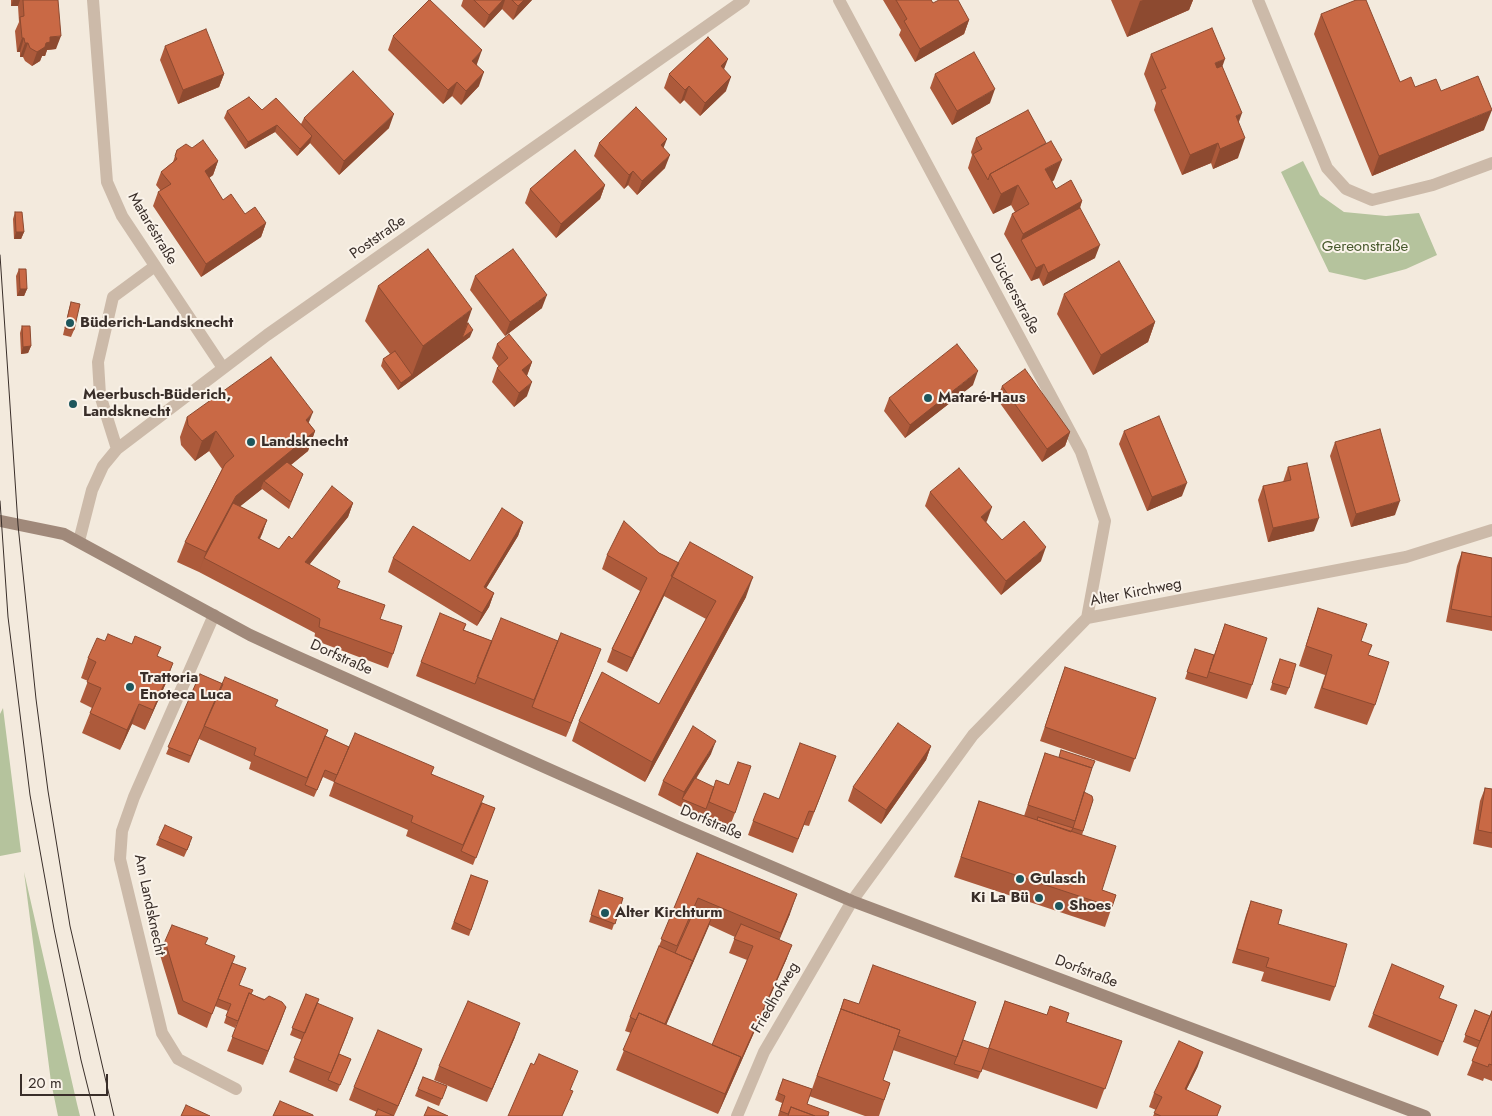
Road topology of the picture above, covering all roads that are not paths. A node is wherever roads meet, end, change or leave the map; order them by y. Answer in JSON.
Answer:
{"nodes":[{"id":1,"x":93,"y":0,"type":"edge"},
{"id":2,"x":744,"y":0,"type":"edge"},
{"id":3,"x":838,"y":0,"type":"edge"},
{"id":4,"x":1258,"y":0,"type":"edge"},
{"id":5,"x":1492,"y":163,"type":"edge"},
{"id":6,"x":155,"y":266,"type":"junction"},
{"id":7,"x":223,"y":368,"type":"junction"},
{"id":8,"x":117,"y":448,"type":"junction"},
{"id":9,"x":1,"y":521,"type":"edge"},
{"id":10,"x":1492,"y":530,"type":"edge"},
{"id":11,"x":79,"y":541,"type":"junction"},
{"id":12,"x":214,"y":615,"type":"junction"},
{"id":13,"x":1087,"y":618,"type":"junction"},
{"id":14,"x":852,"y":901,"type":"junction"},
{"id":15,"x":236,"y":1089,"type":"dead end"},
{"id":16,"x":737,"y":1116,"type":"edge"},
{"id":17,"x":1425,"y":1116,"type":"edge"}],
"edges":[{"from":1,"to":6,"type":"street","name":"Mataréstraße"},
{"from":2,"to":7,"type":"street","name":"Poststraße"},
{"from":3,"to":13,"type":"street","name":"Dückersstraße"},
{"from":4,"to":5,"type":"street"},
{"from":6,"to":7,"type":"street","name":"Mataréstraße"},
{"from":6,"to":8,"type":"street"},
{"from":7,"to":8,"type":"street","name":"Poststraße"},
{"from":8,"to":11,"type":"street","name":"Poststraße"},
{"from":9,"to":11,"type":"main road","name":"Dorfstraße"},
{"from":10,"to":13,"type":"street","name":"Alter Kirchweg"},
{"from":11,"to":12,"type":"main road","name":"Dorfstraße"},
{"from":12,"to":14,"type":"main road","name":"Dorfstraße"},
{"from":12,"to":15,"type":"street","name":"Am Landsknecht"},
{"from":13,"to":14,"type":"street","name":"Alter Kirchweg"},
{"from":14,"to":16,"type":"street","name":"Friedhofweg"},
{"from":14,"to":17,"type":"main road","name":"Dorfstraße"}]}
